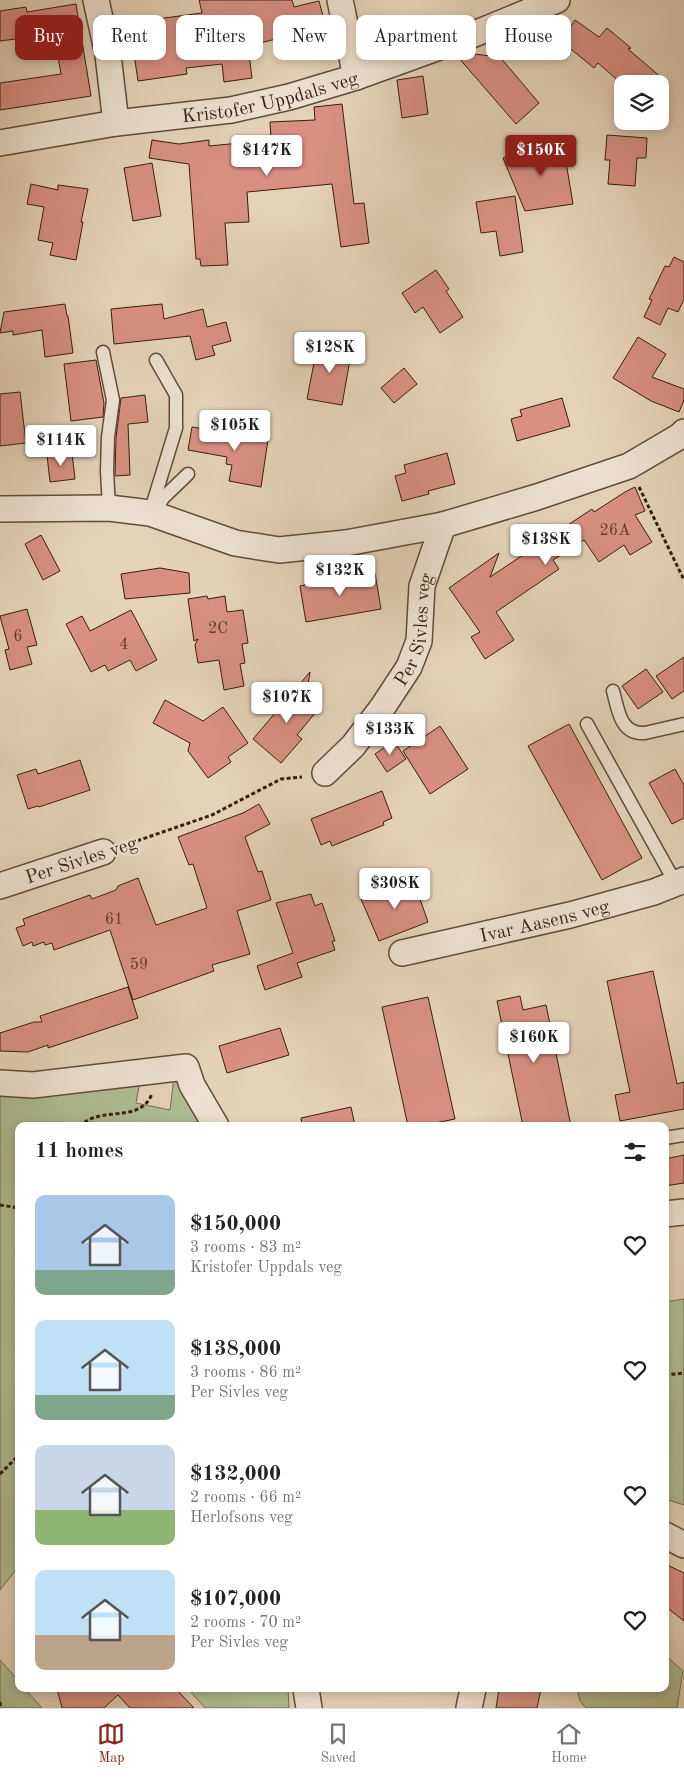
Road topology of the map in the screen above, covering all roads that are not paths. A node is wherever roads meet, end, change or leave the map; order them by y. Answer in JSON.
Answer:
{"nodes":[{"id":1,"x":96,"y":0,"type":"edge"},
{"id":2,"x":340,"y":0,"type":"edge"},
{"id":3,"x":557,"y":0,"type":"edge"},
{"id":4,"x":356,"y":77,"type":"junction"},
{"id":5,"x":116,"y":122,"type":"junction"},
{"id":6,"x":0,"y":143,"type":"edge"},
{"id":7,"x":104,"y":352,"type":"dead end"},
{"id":8,"x":156,"y":360,"type":"dead end"},
{"id":9,"x":684,"y":432,"type":"edge"},
{"id":10,"x":188,"y":474,"type":"dead end"},
{"id":11,"x":109,"y":508,"type":"junction"},
{"id":12,"x":0,"y":509,"type":"edge"},
{"id":13,"x":152,"y":514,"type":"junction"},
{"id":14,"x":443,"y":525,"type":"junction"},
{"id":15,"x":613,"y":691,"type":"dead end"},
{"id":16,"x":587,"y":724,"type":"dead end"},
{"id":17,"x":684,"y":724,"type":"edge"},
{"id":18,"x":325,"y":774,"type":"road end"},
{"id":19,"x":103,"y":852,"type":"road end"},
{"id":20,"x":680,"y":882,"type":"edge"},
{"id":21,"x":0,"y":886,"type":"edge"},
{"id":22,"x":402,"y":953,"type":"dead end"},
{"id":23,"x":0,"y":1083,"type":"edge"},
{"id":24,"x":214,"y":1122,"type":"edge"},
{"id":25,"x":684,"y":1135,"type":"edge"},
{"id":26,"x":669,"y":1137,"type":"edge"},
{"id":27,"x":684,"y":1212,"type":"edge"},
{"id":28,"x":669,"y":1214,"type":"edge"},
{"id":29,"x":669,"y":1537,"type":"edge"},
{"id":30,"x":684,"y":1545,"type":"edge"},
{"id":31,"x":306,"y":1692,"type":"edge"},
{"id":32,"x":472,"y":1692,"type":"edge"},
{"id":33,"x":309,"y":1708,"type":"edge"},
{"id":34,"x":469,"y":1708,"type":"edge"}],
"edges":[{"from":1,"to":5,"type":"street"},
{"from":2,"to":4,"type":"street"},
{"from":3,"to":4,"type":"street","name":"Kristofer Uppdals veg"},
{"from":4,"to":5,"type":"street","name":"Kristofer Uppdals veg"},
{"from":5,"to":6,"type":"street","name":"Kristofer Uppdals veg"},
{"from":7,"to":11,"type":"lane"},
{"from":8,"to":13,"type":"lane"},
{"from":9,"to":14,"type":"street"},
{"from":10,"to":13,"type":"lane"},
{"from":11,"to":12,"type":"street"},
{"from":11,"to":13,"type":"street"},
{"from":13,"to":14,"type":"street"},
{"from":14,"to":18,"type":"street","name":"Per Sivles veg"},
{"from":15,"to":17,"type":"lane"},
{"from":16,"to":20,"type":"lane"},
{"from":19,"to":21,"type":"street","name":"Per Sivles veg"},
{"from":20,"to":22,"type":"street","name":"Ivar Aasens veg"},
{"from":23,"to":24,"type":"street"},
{"from":25,"to":26,"type":"lane"},
{"from":27,"to":28,"type":"street"},
{"from":29,"to":30,"type":"street"},
{"from":31,"to":33,"type":"street"},
{"from":32,"to":34,"type":"street"}]}
